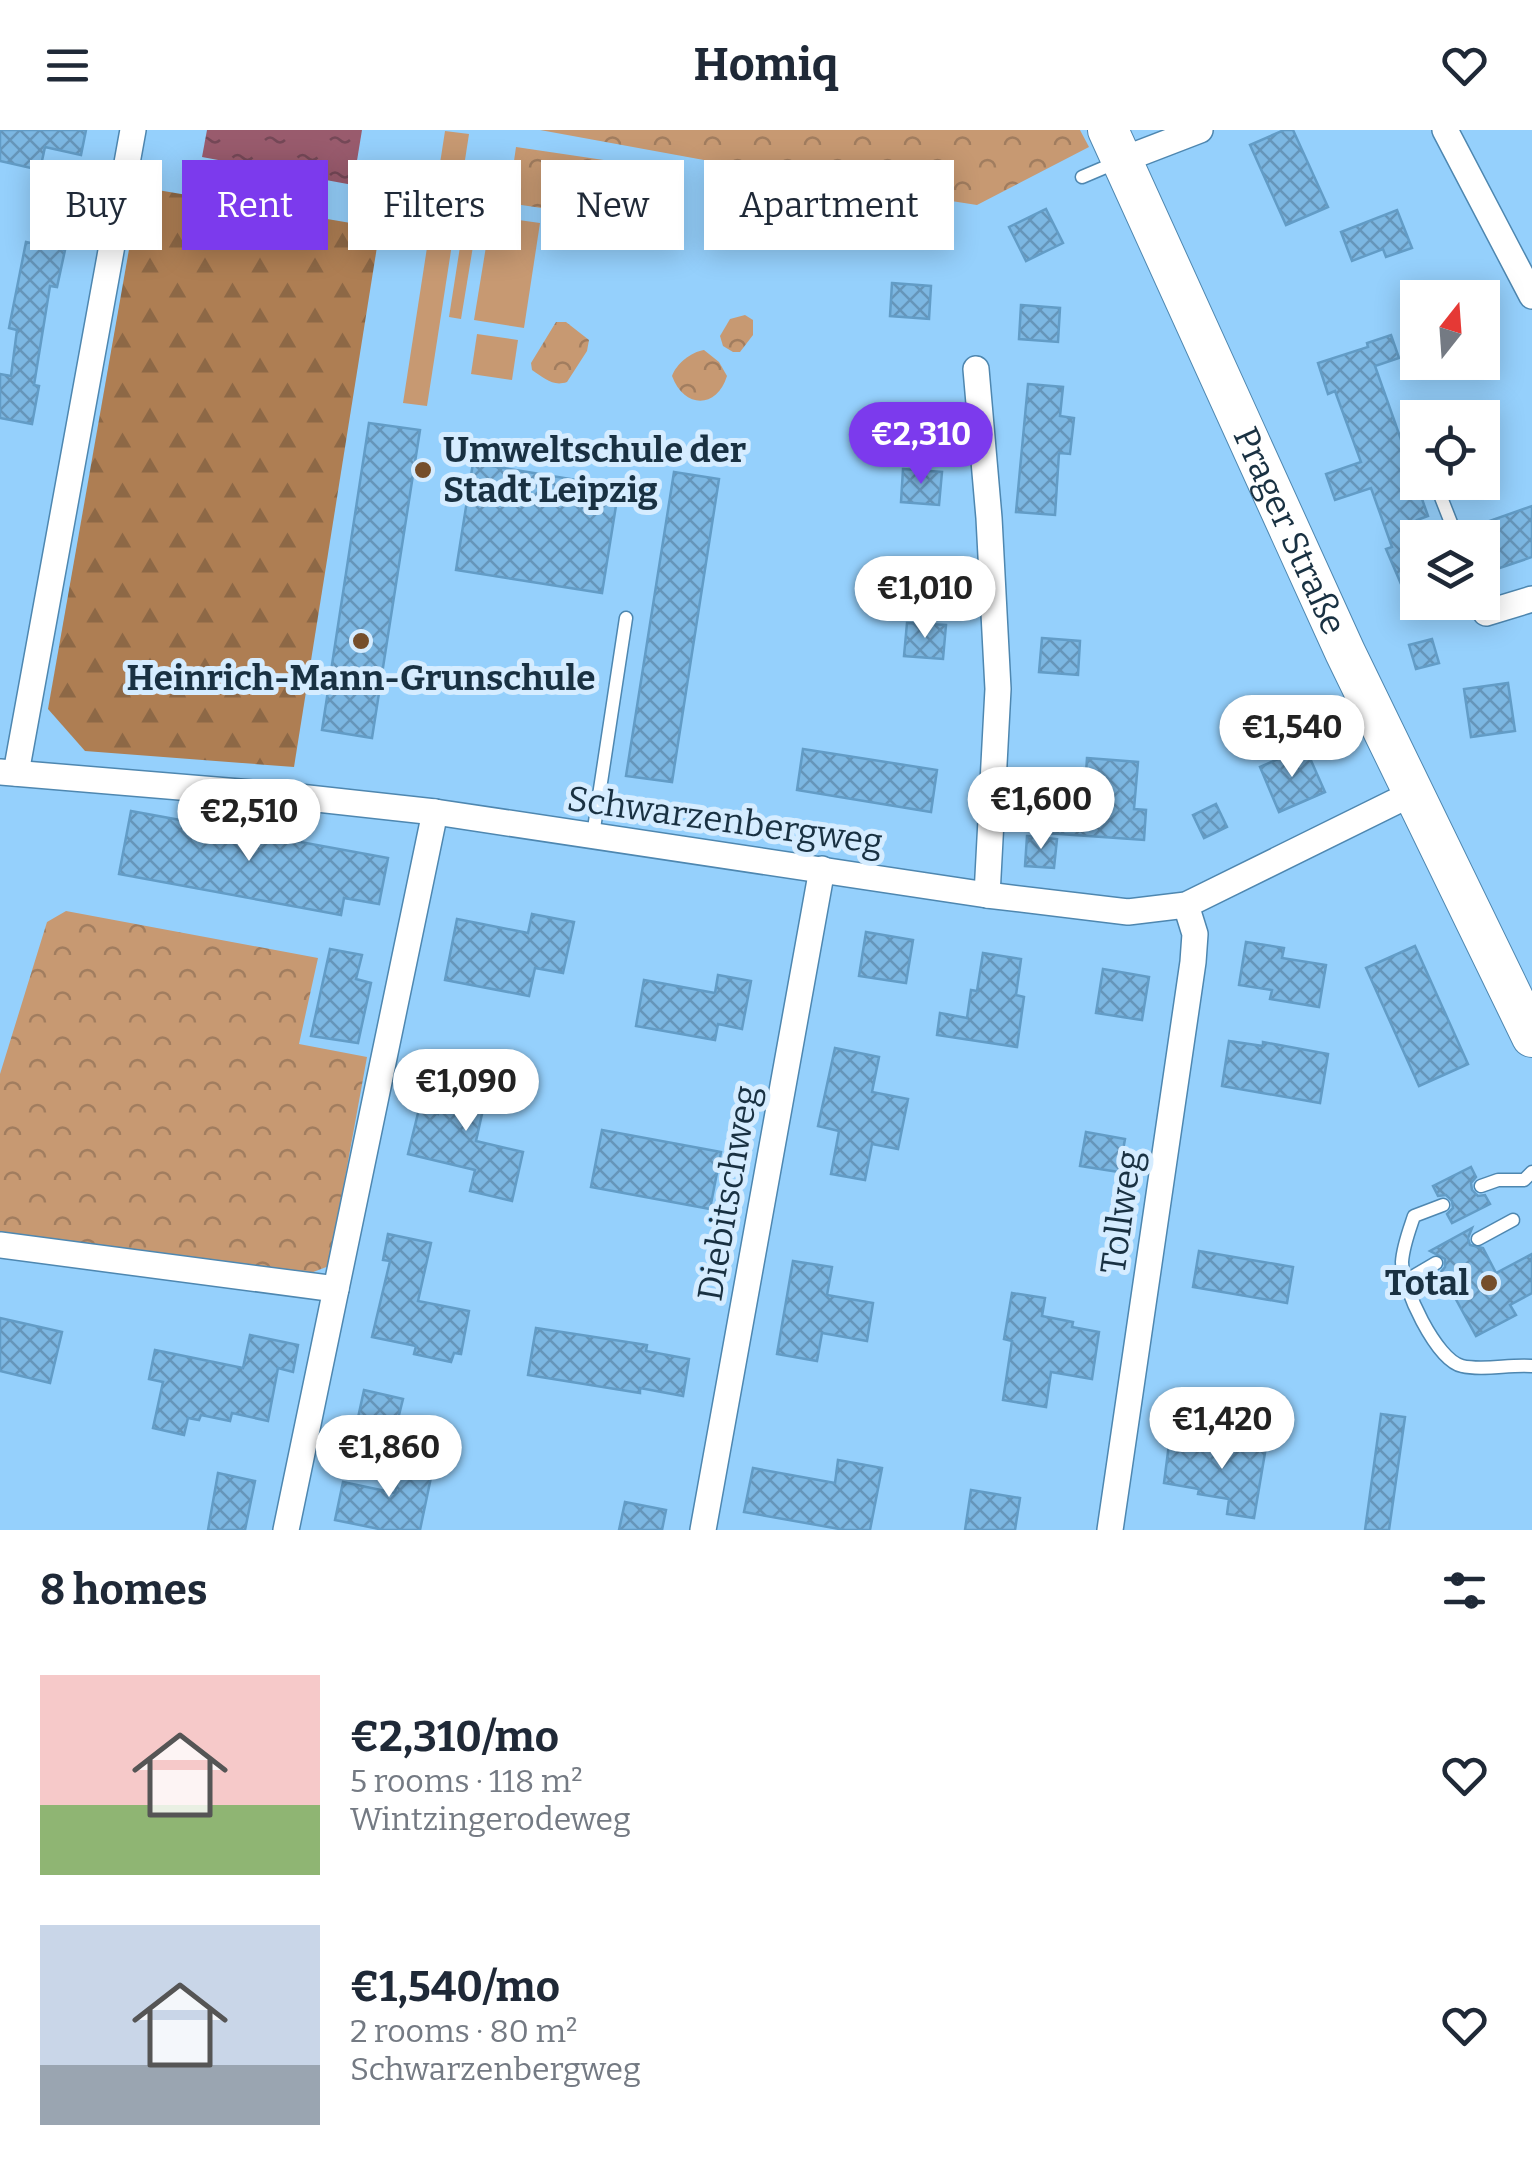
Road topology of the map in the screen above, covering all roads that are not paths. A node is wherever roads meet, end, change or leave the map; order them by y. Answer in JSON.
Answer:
{"nodes":[{"id":1,"x":133,"y":130,"type":"edge"},
{"id":2,"x":1200,"y":130,"type":"edge"},
{"id":3,"x":1444,"y":130,"type":"edge"},
{"id":4,"x":1115,"y":145,"type":"edge"},
{"id":5,"x":1082,"y":177,"type":"dead end"},
{"id":6,"x":1532,"y":296,"type":"edge"},
{"id":7,"x":976,"y":369,"type":"dead end"},
{"id":8,"x":1532,"y":600,"type":"edge"},
{"id":9,"x":1500,"y":605,"type":"edge"},
{"id":10,"x":626,"y":618,"type":"dead end"},
{"id":11,"x":8,"y":772,"type":"edge"},
{"id":12,"x":1413,"y":793,"type":"junction"},
{"id":13,"x":436,"y":812,"type":"junction"},
{"id":14,"x":594,"y":836,"type":"junction"},
{"id":15,"x":822,"y":869,"type":"junction"},
{"id":16,"x":986,"y":894,"type":"junction"},
{"id":17,"x":1186,"y":905,"type":"junction"},
{"id":18,"x":1532,"y":1037,"type":"edge"},
{"id":19,"x":1532,"y":1172,"type":"edge"},
{"id":20,"x":1481,"y":1186,"type":"dead end"},
{"id":21,"x":1443,"y":1205,"type":"dead end"},
{"id":22,"x":1513,"y":1220,"type":"dead end"},
{"id":23,"x":1478,"y":1240,"type":"dead end"},
{"id":24,"x":0,"y":1245,"type":"edge"},
{"id":25,"x":1436,"y":1263,"type":"dead end"},
{"id":26,"x":1407,"y":1280,"type":"junction"},
{"id":27,"x":336,"y":1289,"type":"junction"},
{"id":28,"x":1532,"y":1366,"type":"edge"},
{"id":29,"x":286,"y":1530,"type":"edge"},
{"id":30,"x":703,"y":1530,"type":"edge"},
{"id":31,"x":1110,"y":1530,"type":"edge"}],
"edges":[{"from":1,"to":11,"type":"street"},
{"from":2,"to":4,"type":"street"},
{"from":3,"to":6,"type":"street"},
{"from":4,"to":5,"type":"lane"},
{"from":4,"to":12,"type":"main road","name":"Prager Straße"},
{"from":7,"to":16,"type":"street"},
{"from":8,"to":9,"type":"street"},
{"from":10,"to":14,"type":"lane"},
{"from":11,"to":13,"type":"street","name":"Schwarzenbergweg"},
{"from":12,"to":17,"type":"street","name":"Schwarzenbergweg"},
{"from":12,"to":18,"type":"main road","name":"Prager Straße"},
{"from":13,"to":14,"type":"street","name":"Schwarzenbergweg"},
{"from":13,"to":27,"type":"street"},
{"from":14,"to":15,"type":"street","name":"Schwarzenbergweg"},
{"from":15,"to":16,"type":"street","name":"Schwarzenbergweg"},
{"from":15,"to":30,"type":"street","name":"Diebitschweg"},
{"from":16,"to":17,"type":"street","name":"Schwarzenbergweg"},
{"from":17,"to":31,"type":"street","name":"Tollweg"},
{"from":19,"to":20,"type":"lane"},
{"from":21,"to":26,"type":"lane"},
{"from":22,"to":23,"type":"lane"},
{"from":24,"to":27,"type":"street"},
{"from":25,"to":26,"type":"lane"},
{"from":26,"to":28,"type":"lane"},
{"from":27,"to":29,"type":"street"}]}
